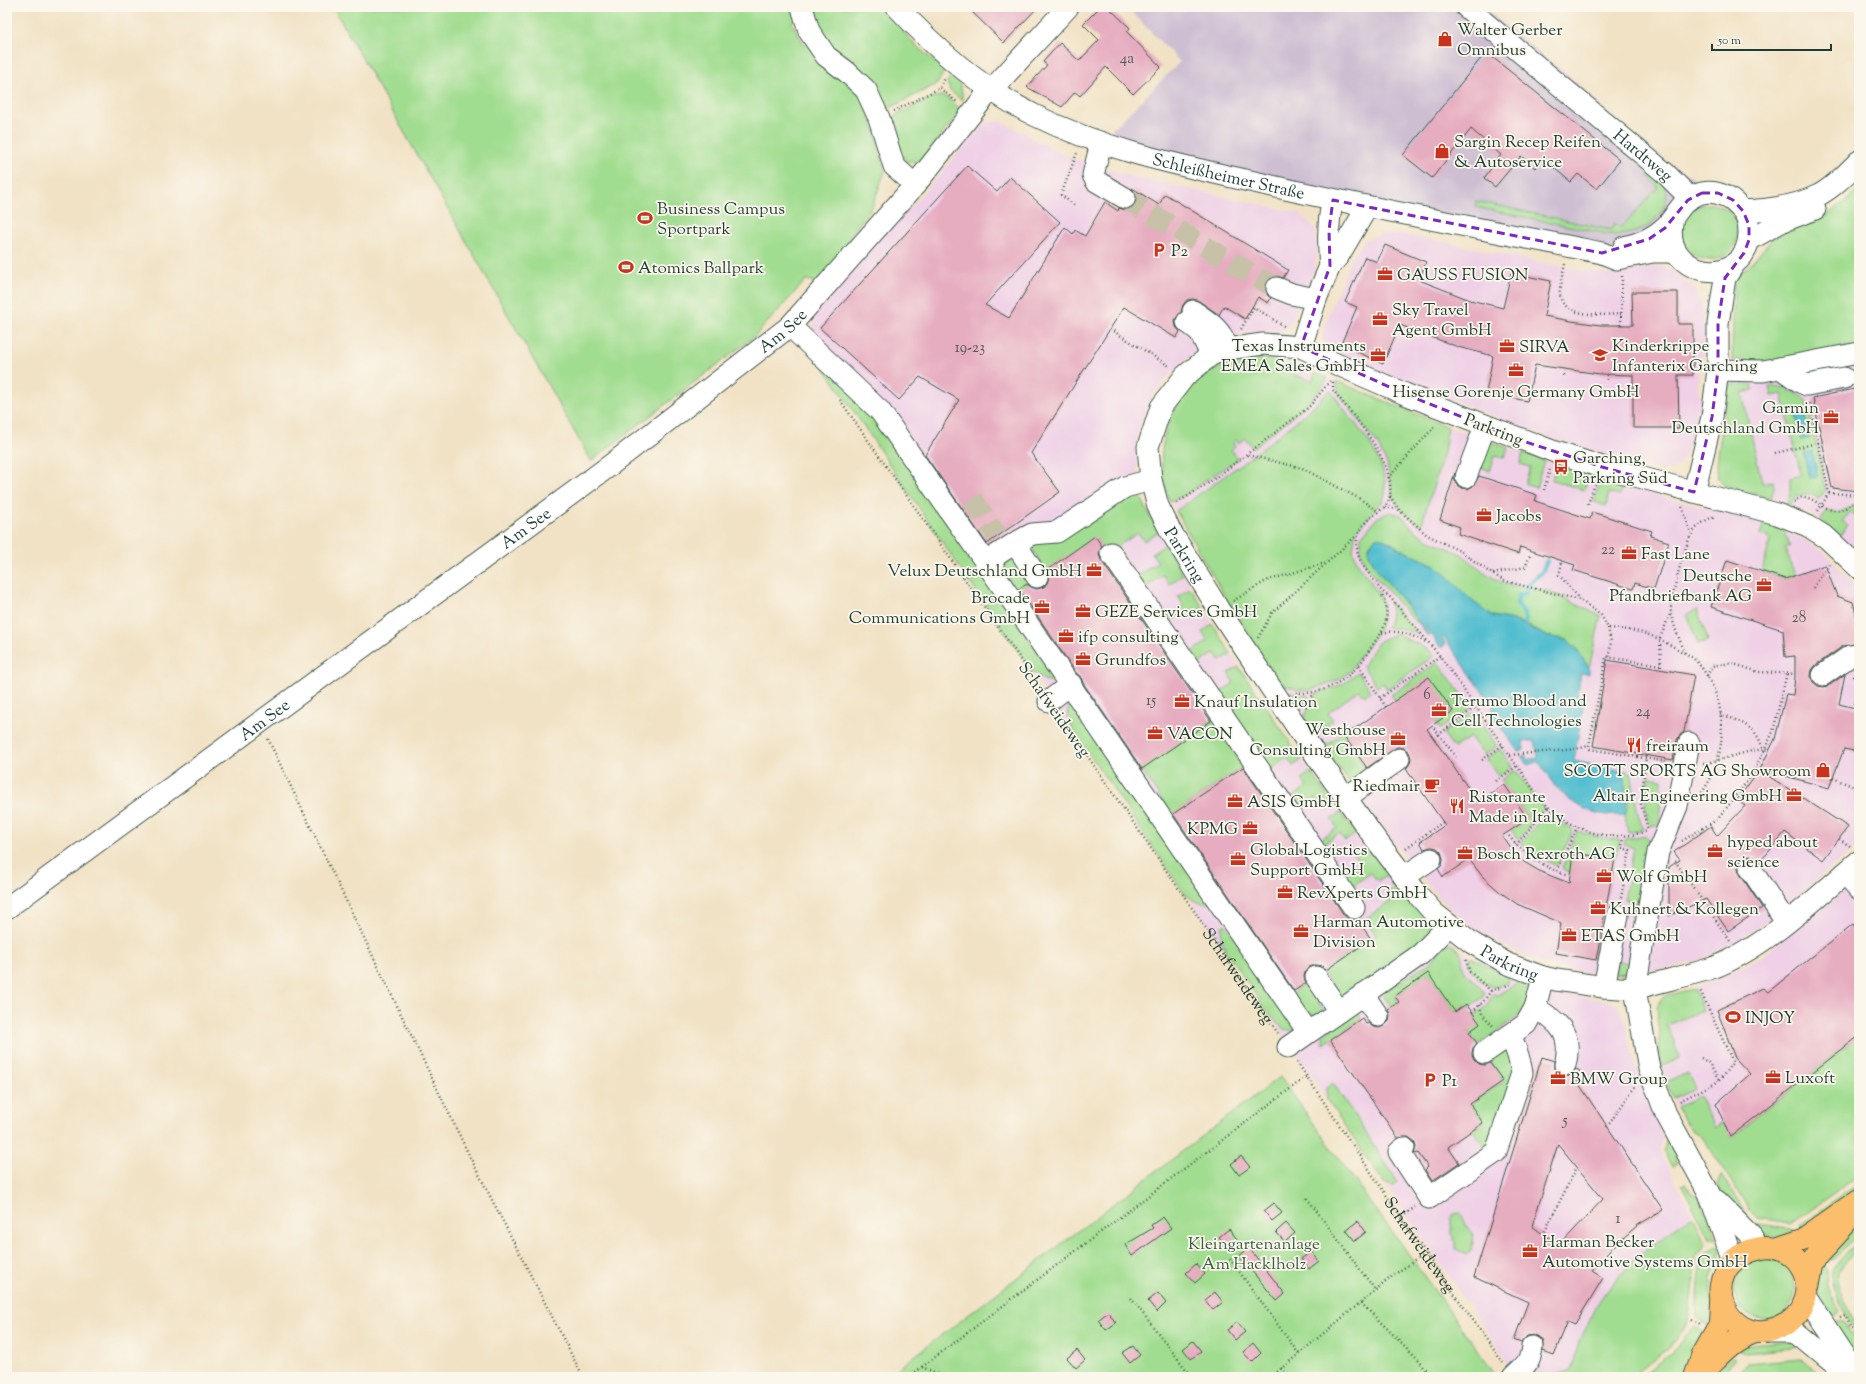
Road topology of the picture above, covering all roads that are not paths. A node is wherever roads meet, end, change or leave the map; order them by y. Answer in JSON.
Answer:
{"nodes":[{"id":1,"x":802,"y":7,"type":"edge"},
{"id":2,"x":897,"y":7,"type":"edge"},
{"id":3,"x":1068,"y":7,"type":"edge"},
{"id":4,"x":1466,"y":7,"type":"edge"},
{"id":5,"x":990,"y":90,"type":"junction"},
{"id":6,"x":1101,"y":144,"type":"junction"},
{"id":7,"x":1859,"y":161,"type":"edge"},
{"id":8,"x":1859,"y":175,"type":"edge"},
{"id":9,"x":915,"y":186,"type":"junction"},
{"id":10,"x":1126,"y":198,"type":"tunnel mouth"},
{"id":11,"x":1333,"y":200,"type":"junction"},
{"id":12,"x":1688,"y":200,"type":"junction"},
{"id":13,"x":1365,"y":206,"type":"junction"},
{"id":14,"x":1744,"y":211,"type":"junction"},
{"id":15,"x":1673,"y":218,"type":"junction"},
{"id":16,"x":1749,"y":240,"type":"junction"},
{"id":17,"x":1602,"y":253,"type":"junction"},
{"id":18,"x":1679,"y":256,"type":"junction"},
{"id":19,"x":1735,"y":263,"type":"junction"},
{"id":20,"x":1330,"y":266,"type":"junction"},
{"id":21,"x":1696,"y":269,"type":"junction"},
{"id":22,"x":1277,"y":288,"type":"tunnel mouth"},
{"id":23,"x":1316,"y":299,"type":"junction"},
{"id":24,"x":1190,"y":316,"type":"dead end"},
{"id":25,"x":1718,"y":324,"type":"junction"},
{"id":26,"x":790,"y":326,"type":"junction"},
{"id":27,"x":1301,"y":347,"type":"junction"},
{"id":28,"x":1219,"y":352,"type":"junction"},
{"id":29,"x":1859,"y":353,"type":"edge"},
{"id":30,"x":1780,"y":368,"type":"junction"},
{"id":31,"x":1718,"y":370,"type":"junction"},
{"id":32,"x":1844,"y":378,"type":"dead end"},
{"id":33,"x":1486,"y":426,"type":"junction"},
{"id":34,"x":1466,"y":477,"type":"dead end"},
{"id":35,"x":1151,"y":480,"type":"junction"},
{"id":36,"x":1686,"y":497,"type":"junction"},
{"id":37,"x":1006,"y":543,"type":"junction"},
{"id":38,"x":1111,"y":553,"type":"dead end"},
{"id":39,"x":1859,"y":568,"type":"edge"},
{"id":40,"x":991,"y":570,"type":"junction"},
{"id":41,"x":1037,"y":577,"type":"dead end"},
{"id":42,"x":1859,"y":655,"type":"edge"},
{"id":43,"x":1823,"y":675,"type":"dead end"},
{"id":44,"x":1071,"y":684,"type":"junction"},
{"id":45,"x":1049,"y":701,"type":"road end"},
{"id":46,"x":1689,"y":743,"type":"dead end"},
{"id":47,"x":1399,"y":759,"type":"dead end"},
{"id":48,"x":1346,"y":798,"type":"junction"},
{"id":49,"x":1431,"y":858,"type":"dead end"},
{"id":50,"x":1852,"y":867,"type":"edge"},
{"id":51,"x":1750,"y":868,"type":"dead end"},
{"id":52,"x":1404,"y":877,"type":"junction"},
{"id":53,"x":1859,"y":889,"type":"edge"},
{"id":54,"x":7,"y":908,"type":"edge"},
{"id":55,"x":1354,"y":908,"type":"dead end"},
{"id":56,"x":1618,"y":915,"type":"road end"},
{"id":57,"x":1786,"y":922,"type":"junction"},
{"id":58,"x":1449,"y":925,"type":"junction"},
{"id":59,"x":1316,"y":977,"type":"dead end"},
{"id":60,"x":1542,"y":977,"type":"junction"},
{"id":61,"x":1604,"y":987,"type":"junction"},
{"id":62,"x":1635,"y":988,"type":"junction"},
{"id":63,"x":1363,"y":994,"type":"junction"},
{"id":64,"x":1535,"y":1008,"type":"junction"},
{"id":65,"x":1338,"y":1011,"type":"junction"},
{"id":66,"x":1378,"y":1016,"type":"dead end"},
{"id":67,"x":1308,"y":1032,"type":"junction"},
{"id":68,"x":1510,"y":1035,"type":"junction"},
{"id":69,"x":1288,"y":1047,"type":"road end"},
{"id":70,"x":1484,"y":1053,"type":"dead end"},
{"id":71,"x":1565,"y":1065,"type":"dead end"},
{"id":72,"x":1404,"y":1148,"type":"dead end"},
{"id":73,"x":1708,"y":1193,"type":"junction"},
{"id":74,"x":1859,"y":1200,"type":"edge"},
{"id":75,"x":1859,"y":1211,"type":"edge"},
{"id":76,"x":1769,"y":1248,"type":"junction"},
{"id":77,"x":1733,"y":1262,"type":"junction"},
{"id":78,"x":1807,"y":1292,"type":"junction"},
{"id":79,"x":1721,"y":1301,"type":"junction"},
{"id":80,"x":1762,"y":1332,"type":"junction"},
{"id":81,"x":1532,"y":1347,"type":"dead end"},
{"id":82,"x":1513,"y":1377,"type":"edge"},
{"id":83,"x":1696,"y":1377,"type":"edge"},
{"id":84,"x":1850,"y":1377,"type":"edge"},
{"id":85,"x":1856,"y":1377,"type":"edge"}],
"edges":[{"from":1,"to":9,"type":"street"},
{"from":2,"to":5,"type":"street","name":"Schleißheimer Straße"},
{"from":3,"to":5,"type":"street","name":"Am See"},
{"from":4,"to":12,"type":"street","name":"Hardtweg"},
{"from":5,"to":6,"type":"street","name":"Schleißheimer Straße"},
{"from":5,"to":9,"type":"street","name":"Am See"},
{"from":6,"to":10,"type":"street"},
{"from":6,"to":11,"type":"street","name":"Schleißheimer Straße"},
{"from":7,"to":14,"type":"street"},
{"from":8,"to":16,"type":"street"},
{"from":9,"to":26,"type":"street","name":"Am See"},
{"from":11,"to":13,"type":"street","name":"Schleißheimer Straße"},
{"from":11,"to":20,"type":"street"},
{"from":12,"to":14,"type":"street","name":"Schleißheimer Straße"},
{"from":12,"to":15,"type":"street","name":"Schleißheimer Straße"},
{"from":13,"to":17,"type":"street","name":"Schleißheimer Straße"},
{"from":13,"to":20,"type":"street"},
{"from":14,"to":16,"type":"street"},
{"from":15,"to":17,"type":"street","name":"Schleißheimer Straße"},
{"from":15,"to":18,"type":"street","name":"Schleißheimer Straße"},
{"from":16,"to":19,"type":"street"},
{"from":17,"to":18,"type":"street","name":"Schleißheimer Straße"},
{"from":18,"to":21,"type":"street","name":"Schleißheimer Straße"},
{"from":19,"to":21,"type":"street"},
{"from":19,"to":25,"type":"street"},
{"from":20,"to":23,"type":"street"},
{"from":21,"to":25,"type":"street"},
{"from":22,"to":23,"type":"street"},
{"from":23,"to":27,"type":"street"},
{"from":24,"to":28,"type":"street"},
{"from":25,"to":31,"type":"street"},
{"from":26,"to":40,"type":"street"},
{"from":26,"to":54,"type":"street","name":"Am See"},
{"from":27,"to":28,"type":"street","name":"Parkring"},
{"from":27,"to":33,"type":"street","name":"Parkring"},
{"from":28,"to":35,"type":"street","name":"Parkring"},
{"from":29,"to":30,"type":"street"},
{"from":30,"to":31,"type":"street"},
{"from":30,"to":32,"type":"street"},
{"from":31,"to":36,"type":"street"},
{"from":33,"to":34,"type":"street"},
{"from":33,"to":36,"type":"street","name":"Parkring"},
{"from":35,"to":37,"type":"street"},
{"from":35,"to":48,"type":"street","name":"Parkring"},
{"from":36,"to":39,"type":"street","name":"Parkring"},
{"from":37,"to":40,"type":"street"},
{"from":37,"to":41,"type":"street"},
{"from":38,"to":55,"type":"street"},
{"from":40,"to":44,"type":"street"},
{"from":42,"to":43,"type":"street"},
{"from":44,"to":45,"type":"street"},
{"from":44,"to":67,"type":"street"},
{"from":46,"to":62,"type":"street"},
{"from":47,"to":48,"type":"street"},
{"from":48,"to":52,"type":"street","name":"Parkring"},
{"from":49,"to":52,"type":"street"},
{"from":50,"to":53,"type":"street"},
{"from":50,"to":57,"type":"street","name":"Parkring"},
{"from":51,"to":57,"type":"street"},
{"from":52,"to":58,"type":"street","name":"Parkring"},
{"from":56,"to":61,"type":"street"},
{"from":57,"to":62,"type":"street","name":"Parkring"},
{"from":58,"to":60,"type":"street","name":"Parkring"},
{"from":58,"to":63,"type":"street"},
{"from":59,"to":65,"type":"street"},
{"from":60,"to":61,"type":"street","name":"Parkring"},
{"from":60,"to":64,"type":"street"},
{"from":61,"to":62,"type":"street","name":"Parkring"},
{"from":62,"to":73,"type":"street"},
{"from":63,"to":65,"type":"street"},
{"from":63,"to":66,"type":"street"},
{"from":64,"to":68,"type":"street"},
{"from":64,"to":71,"type":"street"},
{"from":65,"to":67,"type":"street"},
{"from":67,"to":69,"type":"street"},
{"from":68,"to":70,"type":"street"},
{"from":68,"to":72,"type":"street"},
{"from":73,"to":76,"type":"street"},
{"from":73,"to":77,"type":"street"},
{"from":74,"to":76,"type":"main road"},
{"from":75,"to":78,"type":"main road"},
{"from":76,"to":77,"type":"main road"},
{"from":76,"to":78,"type":"main road"},
{"from":77,"to":79,"type":"main road"},
{"from":78,"to":80,"type":"main road"},
{"from":78,"to":85,"type":"street"},
{"from":79,"to":80,"type":"main road"},
{"from":79,"to":83,"type":"main road"},
{"from":80,"to":83,"type":"main road"},
{"from":80,"to":84,"type":"street"},
{"from":81,"to":82,"type":"street"}]}
